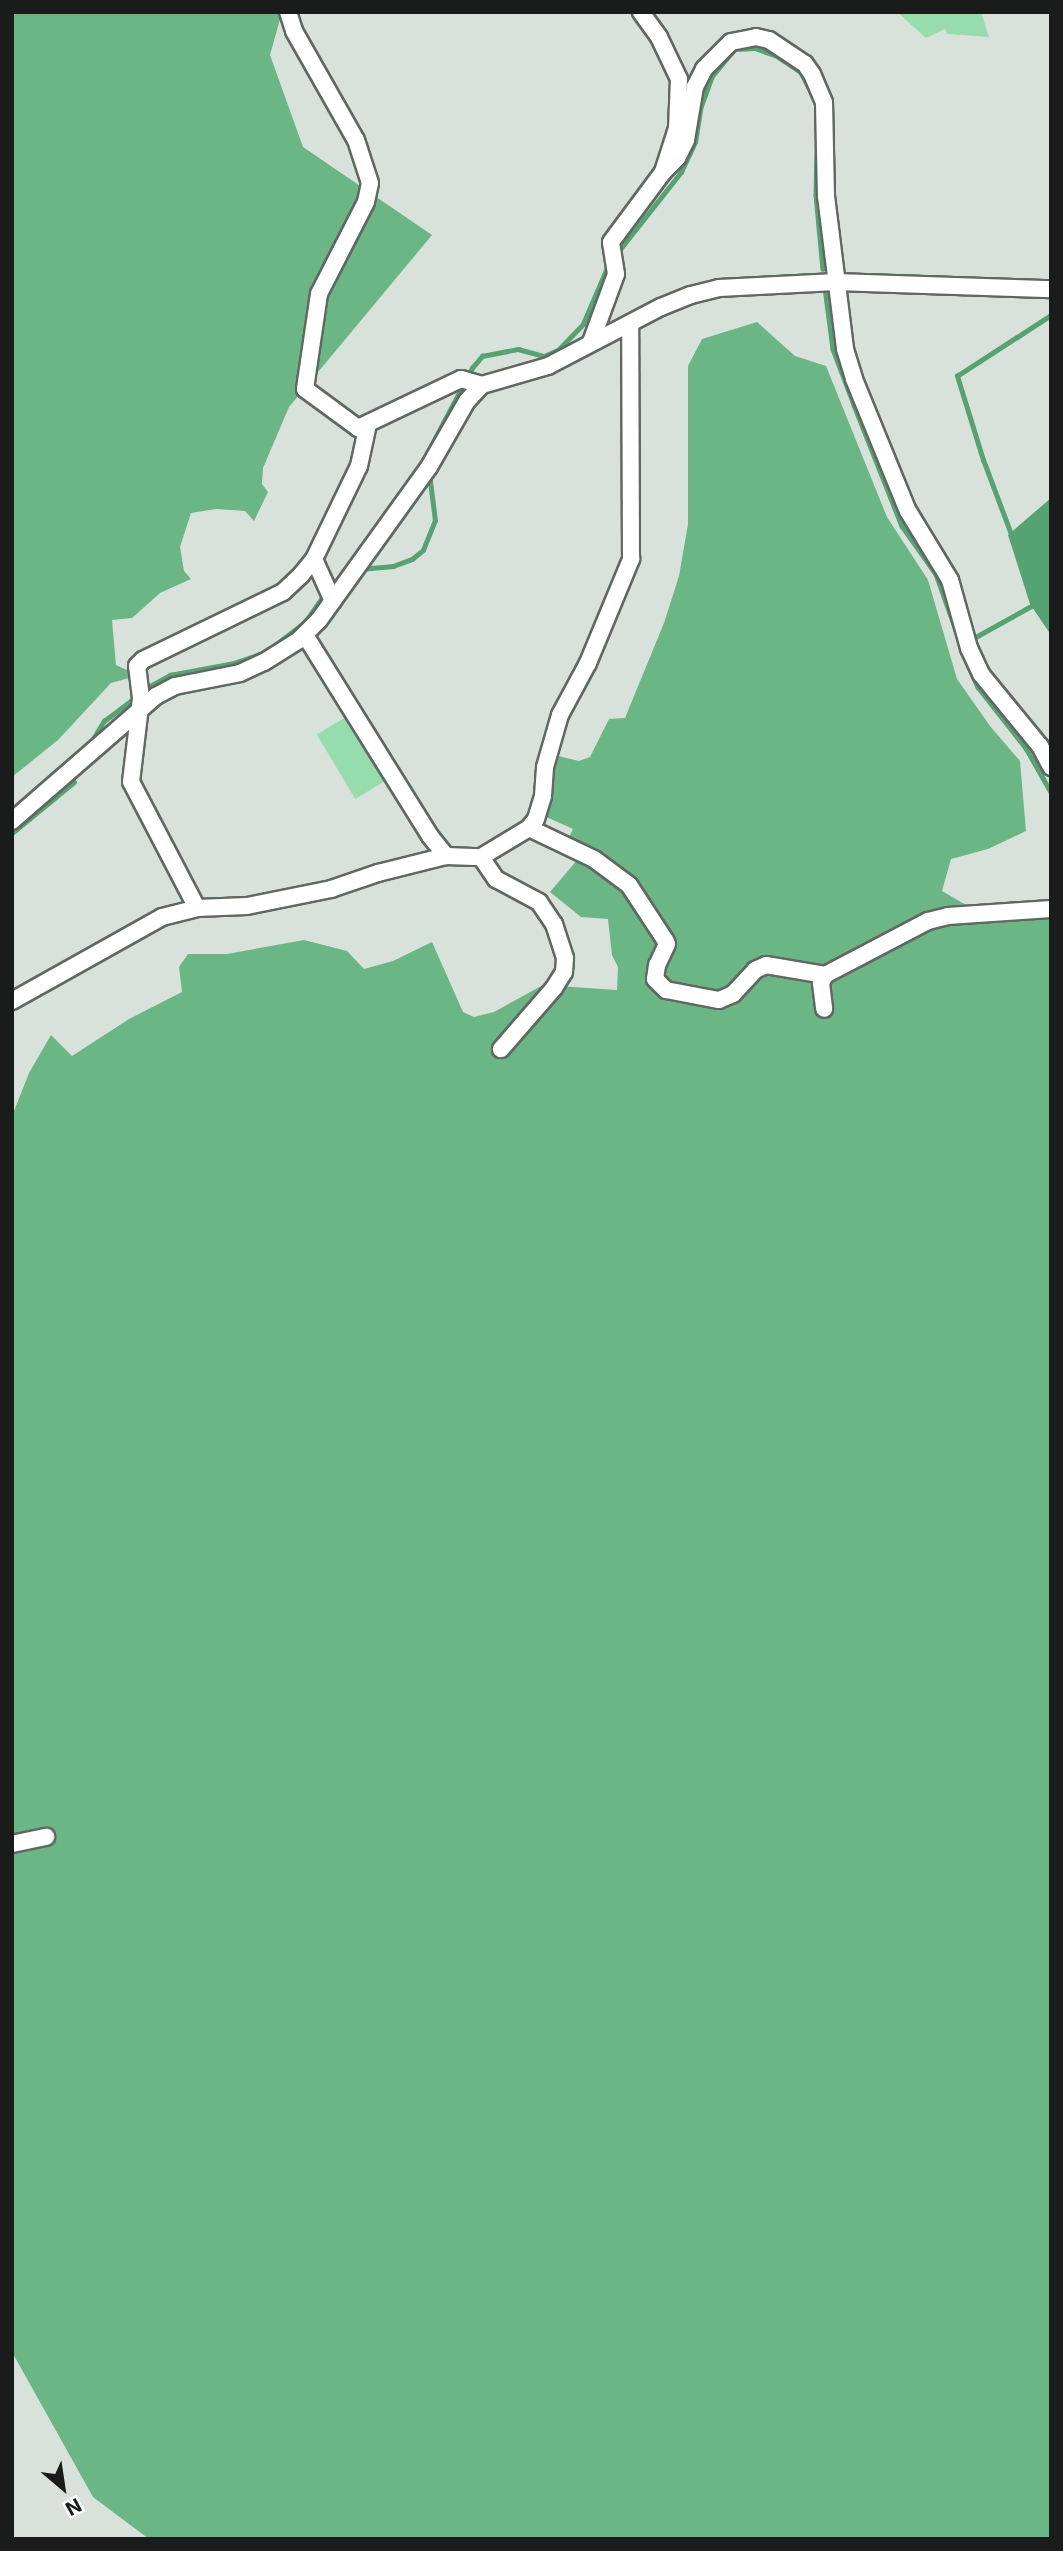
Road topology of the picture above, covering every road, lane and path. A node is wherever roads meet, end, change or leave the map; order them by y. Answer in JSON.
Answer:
{"nodes":[{"id":1,"x":288,"y":12,"type":"edge"},
{"id":2,"x":641,"y":12,"type":"edge"},
{"id":3,"x":663,"y":172,"type":"junction"},
{"id":4,"x":836,"y":282,"type":"junction"},
{"id":5,"x":1051,"y":289,"type":"edge"},
{"id":6,"x":630,"y":326,"type":"junction"},
{"id":7,"x":591,"y":342,"type":"junction"},
{"id":8,"x":472,"y":382,"type":"junction"},
{"id":9,"x":368,"y":424,"type":"junction"},
{"id":10,"x":314,"y":559,"type":"junction"},
{"id":11,"x":329,"y":595,"type":"junction"},
{"id":12,"x":305,"y":635,"type":"junction"},
{"id":13,"x":140,"y":698,"type":"junction"},
{"id":14,"x":1051,"y":766,"type":"edge"},
{"id":15,"x":12,"y":821,"type":"edge"},
{"id":16,"x":529,"y":828,"type":"junction"},
{"id":17,"x":446,"y":856,"type":"junction"},
{"id":18,"x":481,"y":857,"type":"junction"},
{"id":19,"x":197,"y":908,"type":"junction"},
{"id":20,"x":1051,"y":909,"type":"edge"},
{"id":21,"x":825,"y":975,"type":"junction"},
{"id":22,"x":12,"y":1001,"type":"edge"},
{"id":23,"x":824,"y":1009,"type":"dead end"},
{"id":24,"x":501,"y":1049,"type":"dead end"},
{"id":25,"x":46,"y":1837,"type":"dead end"},
{"id":26,"x":12,"y":1844,"type":"edge"}],
"edges":[{"from":1,"to":9,"type":"street"},
{"from":2,"to":3,"type":"street"},
{"from":3,"to":4,"type":"street"},
{"from":3,"to":7,"type":"street"},
{"from":4,"to":5,"type":"street"},
{"from":4,"to":6,"type":"street"},
{"from":4,"to":14,"type":"street"},
{"from":6,"to":7,"type":"street"},
{"from":6,"to":16,"type":"street"},
{"from":7,"to":8,"type":"street"},
{"from":8,"to":9,"type":"street"},
{"from":8,"to":11,"type":"street"},
{"from":9,"to":10,"type":"street"},
{"from":10,"to":11,"type":"street"},
{"from":10,"to":13,"type":"street"},
{"from":11,"to":12,"type":"street"},
{"from":12,"to":13,"type":"street"},
{"from":12,"to":17,"type":"street"},
{"from":13,"to":15,"type":"street"},
{"from":13,"to":19,"type":"street"},
{"from":16,"to":18,"type":"street"},
{"from":16,"to":21,"type":"street"},
{"from":17,"to":18,"type":"street"},
{"from":17,"to":19,"type":"street"},
{"from":18,"to":24,"type":"street"},
{"from":19,"to":22,"type":"street"},
{"from":20,"to":21,"type":"street"},
{"from":21,"to":23,"type":"street"},
{"from":25,"to":26,"type":"street"}]}
